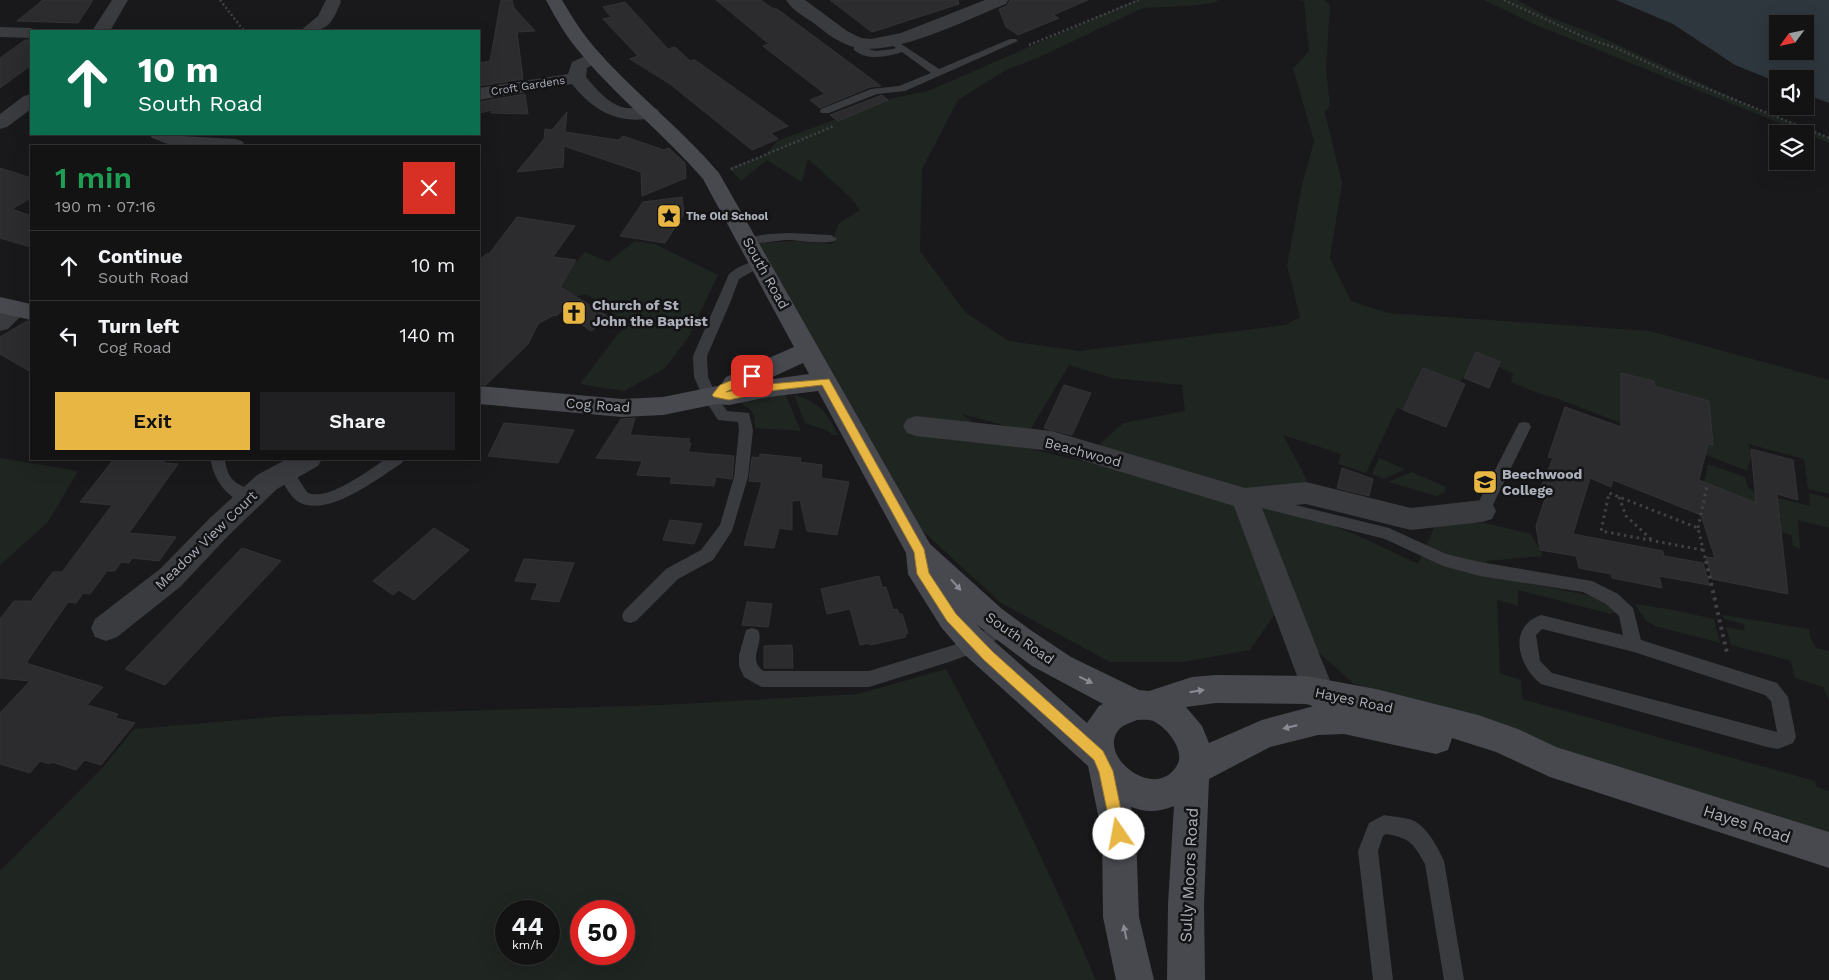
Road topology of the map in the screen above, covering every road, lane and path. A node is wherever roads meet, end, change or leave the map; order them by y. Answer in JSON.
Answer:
{"nodes":[{"id":1,"x":120,"y":0,"type":"edge"},
{"id":2,"x":220,"y":0,"type":"edge"},
{"id":3,"x":554,"y":0,"type":"edge"},
{"id":4,"x":794,"y":0,"type":"edge"},
{"id":5,"x":1000,"y":0,"type":"edge"},
{"id":6,"x":1504,"y":0,"type":"edge"},
{"id":7,"x":333,"y":2,"type":"dead end"},
{"id":8,"x":102,"y":30,"type":"edge"},
{"id":9,"x":243,"y":30,"type":"edge"},
{"id":10,"x":310,"y":30,"type":"edge"},
{"id":11,"x":0,"y":32,"type":"edge"},
{"id":12,"x":30,"y":33,"type":"edge"},
{"id":13,"x":1013,"y":41,"type":"dead end"},
{"id":14,"x":897,"y":45,"type":"junction"},
{"id":15,"x":592,"y":58,"type":"junction"},
{"id":16,"x":938,"y":73,"type":"junction"},
{"id":17,"x":577,"y":78,"type":"junction"},
{"id":18,"x":480,"y":94,"type":"edge"},
{"id":19,"x":30,"y":101,"type":"edge"},
{"id":20,"x":825,"y":111,"type":"dead end"},
{"id":21,"x":650,"y":113,"type":"junction"},
{"id":22,"x":0,"y":124,"type":"edge"},
{"id":23,"x":162,"y":135,"type":"edge"},
{"id":24,"x":1829,"y":138,"type":"edge"},
{"id":25,"x":235,"y":145,"type":"edge"},
{"id":26,"x":831,"y":239,"type":"dead end"},
{"id":27,"x":748,"y":241,"type":"junction"},
{"id":28,"x":760,"y":262,"type":"junction"},
{"id":29,"x":808,"y":351,"type":"junction"},
{"id":30,"x":825,"y":381,"type":"junction"},
{"id":31,"x":480,"y":394,"type":"edge"},
{"id":32,"x":713,"y":396,"type":"junction"},
{"id":33,"x":916,"y":426,"type":"dead end"},
{"id":34,"x":1524,"y":427,"type":"dead end"},
{"id":35,"x":218,"y":460,"type":"edge"},
{"id":36,"x":307,"y":460,"type":"edge"},
{"id":37,"x":395,"y":460,"type":"edge"},
{"id":38,"x":285,"y":472,"type":"junction"},
{"id":39,"x":1707,"y":486,"type":"dead end"},
{"id":40,"x":1619,"y":497,"type":"junction"},
{"id":41,"x":250,"y":498,"type":"junction"},
{"id":42,"x":1245,"y":499,"type":"junction"},
{"id":43,"x":1482,"y":510,"type":"joint"},
{"id":44,"x":1698,"y":528,"type":"junction"},
{"id":45,"x":1652,"y":541,"type":"junction"},
{"id":46,"x":1703,"y":550,"type":"junction"},
{"id":47,"x":920,"y":552,"type":"junction"},
{"id":48,"x":630,"y":616,"type":"dead end"},
{"id":49,"x":1001,"y":627,"type":"junction"},
{"id":50,"x":106,"y":628,"type":"dead end"},
{"id":51,"x":752,"y":635,"type":"dead end"},
{"id":52,"x":976,"y":644,"type":"junction"},
{"id":53,"x":1634,"y":645,"type":"junction"},
{"id":54,"x":1732,"y":676,"type":"junction"},
{"id":55,"x":1319,"y":692,"type":"junction"},
{"id":56,"x":1142,"y":705,"type":"junction"},
{"id":57,"x":1338,"y":719,"type":"junction"},
{"id":58,"x":1550,"y":761,"type":"junction"},
{"id":59,"x":1102,"y":763,"type":"junction"},
{"id":60,"x":1194,"y":770,"type":"junction"},
{"id":61,"x":1829,"y":850,"type":"edge"},
{"id":62,"x":1135,"y":980,"type":"edge"},
{"id":63,"x":1186,"y":980,"type":"edge"},
{"id":64,"x":1383,"y":980,"type":"edge"},
{"id":65,"x":1454,"y":980,"type":"edge"}],
"edges":[{"from":1,"to":8,"type":"street"},
{"from":2,"to":9,"type":"path"},
{"from":3,"to":15,"type":"main road","name":"South Road"},
{"from":4,"to":14,"type":"street"},
{"from":5,"to":14,"type":"street"},
{"from":6,"to":24,"type":"path"},
{"from":7,"to":10,"type":"street"},
{"from":11,"to":12,"type":"street"},
{"from":13,"to":16,"type":"lane"},
{"from":14,"to":16,"type":"lane"},
{"from":15,"to":17,"type":"street","name":"Croft Gardens"},
{"from":15,"to":21,"type":"main road","name":"South Road"},
{"from":16,"to":20,"type":"lane"},
{"from":17,"to":18,"type":"street","name":"Croft Gardens"},
{"from":17,"to":21,"type":"street","name":"Croft Gardens"},
{"from":19,"to":22,"type":"street"},
{"from":21,"to":27,"type":"main road","name":"South Road"},
{"from":23,"to":25,"type":"street"},
{"from":26,"to":27,"type":"lane"},
{"from":27,"to":28,"type":"main road","name":"South Road"},
{"from":28,"to":29,"type":"main road","name":"South Road"},
{"from":28,"to":32,"type":"lane"},
{"from":29,"to":30,"type":"main road","name":"South Road"},
{"from":29,"to":32,"type":"main road","name":"Cog Road"},
{"from":30,"to":32,"type":"main road","name":"Cog Road"},
{"from":30,"to":47,"type":"main road","name":"South Road"},
{"from":31,"to":32,"type":"main road","name":"Cog Road"},
{"from":32,"to":48,"type":"lane"},
{"from":33,"to":42,"type":"street","name":"Beachwood"},
{"from":34,"to":43,"type":"lane"},
{"from":35,"to":41,"type":"lane"},
{"from":36,"to":38,"type":"street","name":"Meadow View Court"},
{"from":37,"to":38,"type":"lane"},
{"from":38,"to":41,"type":"street","name":"Meadow View Court"},
{"from":39,"to":44,"type":"path"},
{"from":40,"to":44,"type":"path"},
{"from":40,"to":45,"type":"path"},
{"from":40,"to":45,"type":"path"},
{"from":41,"to":50,"type":"street","name":"Meadow View Court"},
{"from":42,"to":43,"type":"street","name":"Beachwood"},
{"from":42,"to":53,"type":"lane"},
{"from":42,"to":55,"type":"street"},
{"from":44,"to":46,"type":"path"},
{"from":45,"to":46,"type":"path"},
{"from":46,"to":54,"type":"path"},
{"from":47,"to":49,"type":"main road","name":"South Road","one_way":true},
{"from":47,"to":52,"type":"main road","name":"South Road"},
{"from":49,"to":52,"type":"lane"},
{"from":49,"to":56,"type":"main road","name":"South Road","one_way":true},
{"from":51,"to":52,"type":"lane"},
{"from":52,"to":59,"type":"main road","name":"South Road"},
{"from":53,"to":54,"type":"lane"},
{"from":53,"to":54,"type":"lane"},
{"from":56,"to":55,"type":"main road","name":"Hayes Road","one_way":true},
{"from":55,"to":57,"type":"street"},
{"from":55,"to":58,"type":"main road","name":"Hayes Road"},
{"from":56,"to":59,"type":"main road"},
{"from":56,"to":60,"type":"main road"},
{"from":57,"to":58,"type":"main road","name":"Hayes Road"},
{"from":57,"to":60,"type":"main road","name":"Hayes Road","one_way":true},
{"from":58,"to":61,"type":"main road","name":"Hayes Road"},
{"from":59,"to":60,"type":"main road"},
{"from":62,"to":59,"type":"main road","one_way":true},
{"from":60,"to":63,"type":"main road","name":"Sully Moors Road"},
{"from":64,"to":65,"type":"lane"}]}
